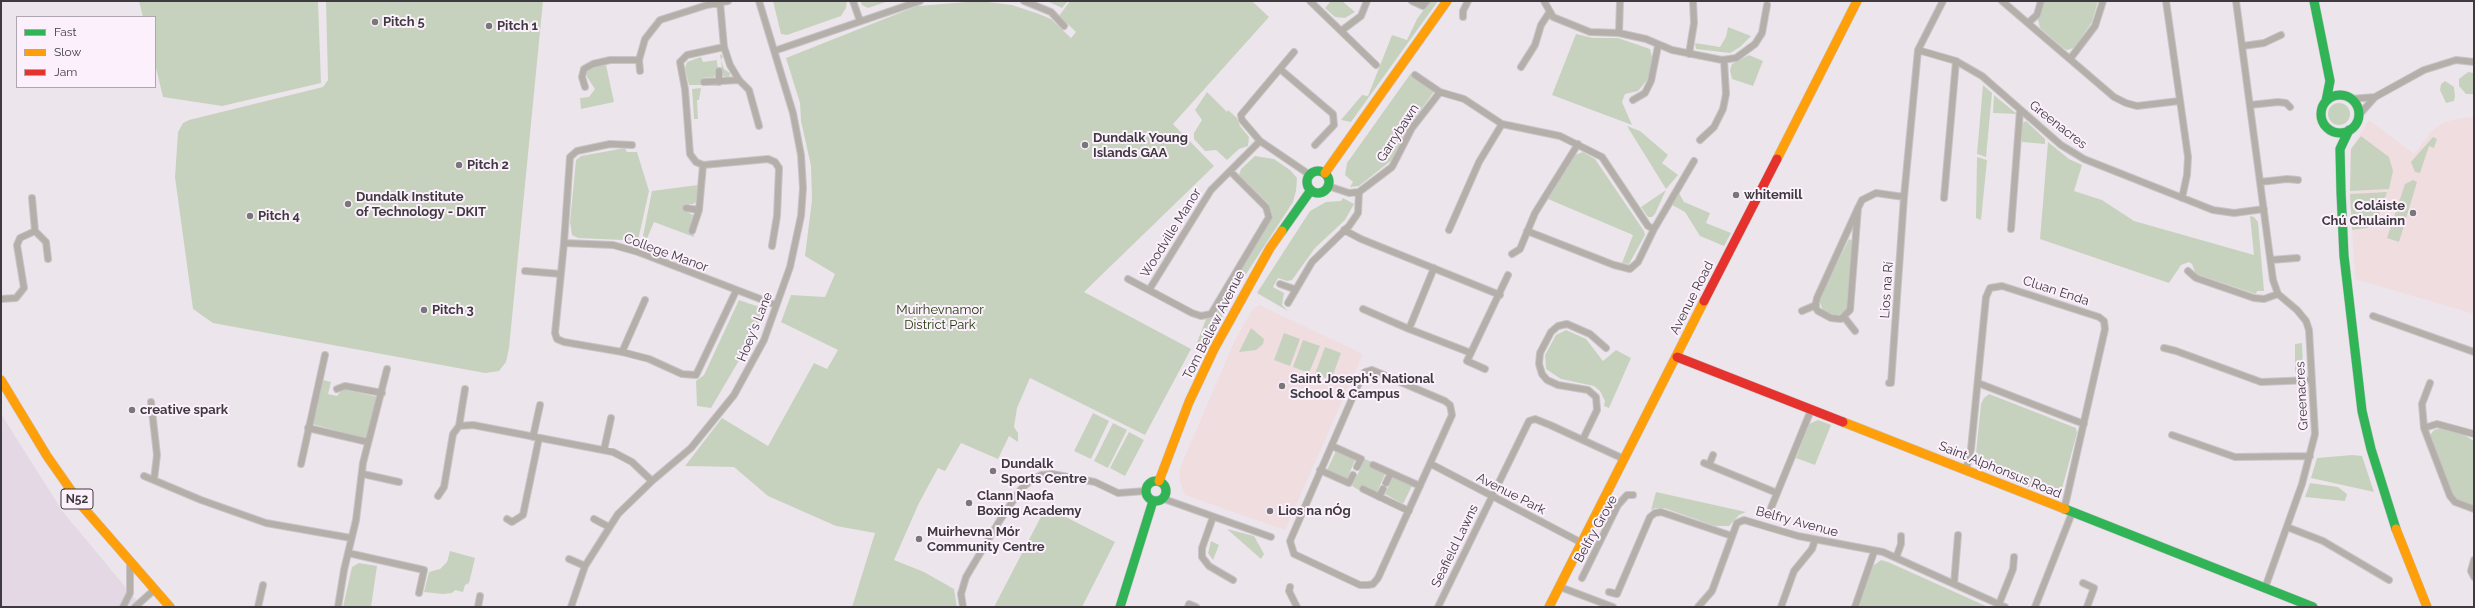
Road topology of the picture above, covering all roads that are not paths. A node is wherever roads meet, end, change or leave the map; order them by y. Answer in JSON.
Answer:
{"nodes":[{"id":1,"x":728,"y":1,"type":"edge"},
{"id":2,"x":759,"y":1,"type":"edge"},
{"id":3,"x":853,"y":1,"type":"edge"},
{"id":4,"x":920,"y":1,"type":"edge"},
{"id":5,"x":1024,"y":1,"type":"edge"},
{"id":6,"x":1310,"y":1,"type":"edge"},
{"id":7,"x":1367,"y":1,"type":"edge"},
{"id":8,"x":1412,"y":1,"type":"edge"},
{"id":9,"x":1427,"y":1,"type":"edge"},
{"id":10,"x":1447,"y":1,"type":"edge"},
{"id":11,"x":1468,"y":1,"type":"edge"},
{"id":12,"x":1544,"y":1,"type":"edge"},
{"id":13,"x":1620,"y":1,"type":"edge"},
{"id":14,"x":1693,"y":1,"type":"edge"},
{"id":15,"x":1857,"y":1,"type":"edge"},
{"id":16,"x":1943,"y":1,"type":"edge"},
{"id":17,"x":2002,"y":1,"type":"edge"},
{"id":18,"x":2041,"y":1,"type":"edge"},
{"id":19,"x":2103,"y":1,"type":"edge"},
{"id":20,"x":2166,"y":1,"type":"edge"},
{"id":21,"x":2236,"y":1,"type":"edge"},
{"id":22,"x":2314,"y":1,"type":"edge"},
{"id":23,"x":720,"y":2,"type":"junction"},
{"id":24,"x":1767,"y":5,"type":"dead end"},
{"id":25,"x":1549,"y":13,"type":"junction"},
{"id":26,"x":1463,"y":17,"type":"dead end"},
{"id":27,"x":860,"y":20,"type":"junction"},
{"id":28,"x":2029,"y":22,"type":"junction"},
{"id":29,"x":1064,"y":26,"type":"dead end"},
{"id":30,"x":1341,"y":31,"type":"junction"},
{"id":31,"x":1619,"y":33,"type":"junction"},
{"id":32,"x":2281,"y":35,"type":"dead end"},
{"id":33,"x":1658,"y":46,"type":"junction"},
{"id":34,"x":2243,"y":46,"type":"junction"},
{"id":35,"x":724,"y":47,"type":"junction"},
{"id":36,"x":774,"y":50,"type":"junction"},
{"id":37,"x":1918,"y":50,"type":"junction"},
{"id":38,"x":1294,"y":52,"type":"dead end"},
{"id":39,"x":1689,"y":54,"type":"junction"},
{"id":40,"x":2070,"y":59,"type":"junction"},
{"id":41,"x":639,"y":60,"type":"junction"},
{"id":42,"x":1724,"y":60,"type":"junction"},
{"id":43,"x":1956,"y":61,"type":"junction"},
{"id":44,"x":2474,"y":62,"type":"edge"},
{"id":45,"x":1376,"y":65,"type":"dead end"},
{"id":46,"x":1521,"y":68,"type":"dead end"},
{"id":47,"x":1280,"y":69,"type":"junction"},
{"id":48,"x":640,"y":71,"type":"dead end"},
{"id":49,"x":719,"y":71,"type":"dead end"},
{"id":50,"x":1415,"y":75,"type":"dead end"},
{"id":51,"x":740,"y":80,"type":"junction"},
{"id":52,"x":2330,"y":81,"type":"junction"},
{"id":53,"x":704,"y":82,"type":"dead end"},
{"id":54,"x":719,"y":82,"type":"junction"},
{"id":55,"x":585,"y":86,"type":"dead end"},
{"id":56,"x":1440,"y":92,"type":"junction"},
{"id":57,"x":2342,"y":95,"type":"junction"},
{"id":58,"x":2375,"y":97,"type":"junction"},
{"id":59,"x":2351,"y":99,"type":"junction"},
{"id":60,"x":1633,"y":100,"type":"dead end"},
{"id":61,"x":2179,"y":101,"type":"junction"},
{"id":62,"x":2326,"y":101,"type":"junction"},
{"id":63,"x":2250,"y":105,"type":"junction"},
{"id":64,"x":2290,"y":107,"type":"dead end"},
{"id":65,"x":2020,"y":110,"type":"junction"},
{"id":66,"x":2358,"y":116,"type":"junction"},
{"id":67,"x":1502,"y":124,"type":"junction"},
{"id":68,"x":759,"y":126,"type":"dead end"},
{"id":69,"x":2349,"y":130,"type":"junction"},
{"id":70,"x":2332,"y":132,"type":"junction"},
{"id":71,"x":1700,"y":140,"type":"dead end"},
{"id":72,"x":1260,"y":141,"type":"junction"},
{"id":73,"x":1578,"y":144,"type":"junction"},
{"id":74,"x":632,"y":145,"type":"dead end"},
{"id":75,"x":1314,"y":145,"type":"dead end"},
{"id":76,"x":2340,"y":149,"type":"junction"},
{"id":77,"x":1694,"y":161,"type":"dead end"},
{"id":78,"x":703,"y":165,"type":"junction"},
{"id":79,"x":1230,"y":171,"type":"junction"},
{"id":80,"x":1325,"y":173,"type":"junction"},
{"id":81,"x":1310,"y":174,"type":"junction"},
{"id":82,"x":2298,"y":180,"type":"dead end"},
{"id":83,"x":2260,"y":182,"type":"junction"},
{"id":84,"x":1328,"y":186,"type":"junction"},
{"id":85,"x":1310,"y":190,"type":"junction"},
{"id":86,"x":1359,"y":192,"type":"junction"},
{"id":87,"x":1904,"y":197,"type":"junction"},
{"id":88,"x":32,"y":198,"type":"dead end"},
{"id":89,"x":1944,"y":198,"type":"dead end"},
{"id":90,"x":2182,"y":198,"type":"junction"},
{"id":91,"x":686,"y":208,"type":"dead end"},
{"id":92,"x":1858,"y":208,"type":"junction"},
{"id":93,"x":2264,"y":208,"type":"junction"},
{"id":94,"x":699,"y":210,"type":"junction"},
{"id":95,"x":1654,"y":229,"type":"junction"},
{"id":96,"x":2011,"y":229,"type":"dead end"},
{"id":97,"x":1344,"y":230,"type":"junction"},
{"id":98,"x":1449,"y":230,"type":"dead end"},
{"id":99,"x":35,"y":231,"type":"junction"},
{"id":100,"x":692,"y":231,"type":"dead end"},
{"id":101,"x":1527,"y":231,"type":"junction"},
{"id":102,"x":564,"y":243,"type":"junction"},
{"id":103,"x":772,"y":246,"type":"dead end"},
{"id":104,"x":1512,"y":254,"type":"dead end"},
{"id":105,"x":2297,"y":258,"type":"dead end"},
{"id":106,"x":48,"y":259,"type":"dead end"},
{"id":107,"x":2270,"y":260,"type":"junction"},
{"id":108,"x":1434,"y":268,"type":"junction"},
{"id":109,"x":525,"y":271,"type":"dead end"},
{"id":110,"x":2188,"y":272,"type":"dead end"},
{"id":111,"x":561,"y":274,"type":"junction"},
{"id":112,"x":1508,"y":275,"type":"dead end"},
{"id":113,"x":1128,"y":279,"type":"dead end"},
{"id":114,"x":1280,"y":284,"type":"dead end"},
{"id":115,"x":1294,"y":289,"type":"junction"},
{"id":116,"x":1149,"y":290,"type":"junction"},
{"id":117,"x":736,"y":291,"type":"junction"},
{"id":118,"x":2278,"y":294,"type":"junction"},
{"id":119,"x":1500,"y":295,"type":"junction"},
{"id":120,"x":1,"y":299,"type":"edge"},
{"id":121,"x":644,"y":300,"type":"dead end"},
{"id":122,"x":1288,"y":302,"type":"dead end"},
{"id":123,"x":1816,"y":304,"type":"junction"},
{"id":124,"x":776,"y":305,"type":"junction"},
{"id":125,"x":1363,"y":309,"type":"dead end"},
{"id":126,"x":1802,"y":311,"type":"dead end"},
{"id":127,"x":2374,"y":316,"type":"dead end"},
{"id":128,"x":1844,"y":317,"type":"junction"},
{"id":129,"x":1409,"y":329,"type":"junction"},
{"id":130,"x":1855,"y":331,"type":"dead end"},
{"id":131,"x":1606,"y":348,"type":"dead end"},
{"id":132,"x":2164,"y":348,"type":"dead end"},
{"id":133,"x":622,"y":352,"type":"junction"},
{"id":134,"x":2474,"y":352,"type":"edge"},
{"id":135,"x":1471,"y":353,"type":"junction"},
{"id":136,"x":325,"y":355,"type":"dead end"},
{"id":137,"x":1677,"y":357,"type":"junction"},
{"id":138,"x":387,"y":369,"type":"dead end"},
{"id":139,"x":1485,"y":369,"type":"dead end"},
{"id":140,"x":1,"y":380,"type":"edge"},
{"id":141,"x":2312,"y":380,"type":"junction"},
{"id":142,"x":1889,"y":383,"type":"dead end"},
{"id":143,"x":1978,"y":383,"type":"junction"},
{"id":144,"x":2430,"y":383,"type":"dead end"},
{"id":145,"x":337,"y":389,"type":"dead end"},
{"id":146,"x":465,"y":389,"type":"dead end"},
{"id":147,"x":382,"y":393,"type":"junction"},
{"id":148,"x":151,"y":402,"type":"dead end"},
{"id":149,"x":540,"y":404,"type":"dead end"},
{"id":150,"x":1811,"y":410,"type":"junction"},
{"id":151,"x":611,"y":418,"type":"dead end"},
{"id":152,"x":2084,"y":424,"type":"junction"},
{"id":153,"x":459,"y":426,"type":"junction"},
{"id":154,"x":308,"y":428,"type":"junction"},
{"id":155,"x":2424,"y":428,"type":"junction"},
{"id":156,"x":2474,"y":434,"type":"edge"},
{"id":157,"x":2172,"y":435,"type":"dead end"},
{"id":158,"x":536,"y":437,"type":"junction"},
{"id":159,"x":1583,"y":439,"type":"junction"},
{"id":160,"x":368,"y":442,"type":"junction"},
{"id":161,"x":1332,"y":446,"type":"junction"},
{"id":162,"x":604,"y":450,"type":"junction"},
{"id":163,"x":1713,"y":455,"type":"dead end"},
{"id":164,"x":2310,"y":456,"type":"junction"},
{"id":165,"x":1624,"y":459,"type":"junction"},
{"id":166,"x":301,"y":464,"type":"dead end"},
{"id":167,"x":1431,"y":464,"type":"junction"},
{"id":168,"x":1373,"y":465,"type":"dead end"},
{"id":169,"x":1357,"y":467,"type":"dead end"},
{"id":170,"x":1320,"y":470,"type":"junction"},
{"id":171,"x":1966,"y":470,"type":"junction"},
{"id":172,"x":1391,"y":473,"type":"junction"},
{"id":173,"x":363,"y":474,"type":"junction"},
{"id":174,"x":1353,"y":475,"type":"dead end"},
{"id":175,"x":144,"y":476,"type":"dead end"},
{"id":176,"x":154,"y":480,"type":"junction"},
{"id":177,"x":652,"y":481,"type":"junction"},
{"id":178,"x":1159,"y":481,"type":"junction"},
{"id":179,"x":399,"y":482,"type":"dead end"},
{"id":180,"x":1420,"y":486,"type":"junction"},
{"id":181,"x":1363,"y":489,"type":"dead end"},
{"id":182,"x":1146,"y":491,"type":"junction"},
{"id":183,"x":1777,"y":493,"type":"junction"},
{"id":184,"x":1492,"y":495,"type":"junction"},
{"id":185,"x":1633,"y":495,"type":"dead end"},
{"id":186,"x":438,"y":496,"type":"dead end"},
{"id":187,"x":1379,"y":497,"type":"junction"},
{"id":188,"x":1164,"y":499,"type":"junction"},
{"id":189,"x":1604,"y":499,"type":"junction"},
{"id":190,"x":1153,"y":501,"type":"junction"},
{"id":191,"x":1618,"y":505,"type":"junction"},
{"id":192,"x":1771,"y":508,"type":"dead end"},
{"id":193,"x":2474,"y":509,"type":"edge"},
{"id":194,"x":1409,"y":511,"type":"junction"},
{"id":195,"x":2068,"y":511,"type":"junction"},
{"id":196,"x":1213,"y":517,"type":"junction"},
{"id":197,"x":594,"y":519,"type":"dead end"},
{"id":198,"x":507,"y":520,"type":"dead end"},
{"id":199,"x":609,"y":527,"type":"junction"},
{"id":200,"x":2287,"y":527,"type":"junction"},
{"id":201,"x":1958,"y":535,"type":"dead end"},
{"id":202,"x":1732,"y":536,"type":"junction"},
{"id":203,"x":1901,"y":536,"type":"dead end"},
{"id":204,"x":1271,"y":537,"type":"dead end"},
{"id":205,"x":351,"y":538,"type":"junction"},
{"id":206,"x":1815,"y":540,"type":"junction"},
{"id":207,"x":1582,"y":543,"type":"junction"},
{"id":208,"x":1874,"y":552,"type":"junction"},
{"id":209,"x":348,"y":553,"type":"junction"},
{"id":210,"x":2014,"y":557,"type":"dead end"},
{"id":211,"x":569,"y":558,"type":"dead end"},
{"id":212,"x":1896,"y":558,"type":"junction"},
{"id":213,"x":2474,"y":560,"type":"edge"},
{"id":214,"x":130,"y":562,"type":"junction"},
{"id":215,"x":585,"y":566,"type":"junction"},
{"id":216,"x":2474,"y":577,"type":"edge"},
{"id":217,"x":1582,"y":578,"type":"dead end"},
{"id":218,"x":1233,"y":580,"type":"dead end"},
{"id":219,"x":2389,"y":580,"type":"dead end"},
{"id":220,"x":2083,"y":583,"type":"dead end"},
{"id":221,"x":1954,"y":584,"type":"junction"},
{"id":222,"x":263,"y":585,"type":"dead end"},
{"id":223,"x":1290,"y":587,"type":"dead end"},
{"id":224,"x":1560,"y":587,"type":"junction"},
{"id":225,"x":2265,"y":588,"type":"junction"},
{"id":226,"x":154,"y":590,"type":"junction"},
{"id":227,"x":1609,"y":592,"type":"dead end"},
{"id":228,"x":418,"y":594,"type":"dead end"},
{"id":229,"x":480,"y":596,"type":"dead end"},
{"id":230,"x":2301,"y":605,"type":"edge"},
{"id":231,"x":2002,"y":606,"type":"edge"},
{"id":232,"x":123,"y":607,"type":"edge"},
{"id":233,"x":135,"y":607,"type":"edge"},
{"id":234,"x":170,"y":607,"type":"edge"},
{"id":235,"x":258,"y":607,"type":"edge"},
{"id":236,"x":338,"y":607,"type":"edge"},
{"id":237,"x":478,"y":607,"type":"edge"},
{"id":238,"x":571,"y":607,"type":"edge"},
{"id":239,"x":963,"y":607,"type":"edge"},
{"id":240,"x":1120,"y":607,"type":"edge"},
{"id":241,"x":1188,"y":607,"type":"edge"},
{"id":242,"x":1196,"y":607,"type":"edge"},
{"id":243,"x":1297,"y":607,"type":"edge"},
{"id":244,"x":1438,"y":607,"type":"edge"},
{"id":245,"x":1549,"y":607,"type":"edge"},
{"id":246,"x":1613,"y":607,"type":"edge"},
{"id":247,"x":1698,"y":607,"type":"edge"},
{"id":248,"x":1781,"y":607,"type":"edge"},
{"id":249,"x":1855,"y":607,"type":"edge"},
{"id":250,"x":2035,"y":607,"type":"edge"},
{"id":251,"x":2087,"y":607,"type":"edge"},
{"id":252,"x":2313,"y":607,"type":"edge"},
{"id":253,"x":2427,"y":607,"type":"edge"}],
"edges":[{"from":1,"to":23,"type":"street"},
{"from":2,"to":36,"type":"street","name":"Hoey's Lane"},
{"from":3,"to":27,"type":"street"},
{"from":4,"to":27,"type":"street"},
{"from":5,"to":29,"type":"street"},
{"from":6,"to":30,"type":"street"},
{"from":7,"to":30,"type":"street"},
{"from":8,"to":9,"type":"street"},
{"from":10,"to":80,"type":"street"},
{"from":11,"to":26,"type":"street"},
{"from":12,"to":25,"type":"street"},
{"from":13,"to":31,"type":"street"},
{"from":14,"to":39,"type":"street"},
{"from":15,"to":137,"type":"street","name":"Avenue Road"},
{"from":16,"to":37,"type":"street"},
{"from":17,"to":28,"type":"street"},
{"from":18,"to":28,"type":"street"},
{"from":19,"to":40,"type":"street"},
{"from":20,"to":61,"type":"street"},
{"from":21,"to":34,"type":"street"},
{"from":22,"to":52,"type":"street"},
{"from":23,"to":35,"type":"street"},
{"from":23,"to":41,"type":"street"},
{"from":24,"to":42,"type":"street"},
{"from":25,"to":31,"type":"street"},
{"from":25,"to":46,"type":"street"},
{"from":27,"to":36,"type":"street"},
{"from":28,"to":40,"type":"street"},
{"from":30,"to":45,"type":"street"},
{"from":31,"to":33,"type":"street"},
{"from":32,"to":34,"type":"street"},
{"from":33,"to":39,"type":"street"},
{"from":33,"to":60,"type":"street"},
{"from":34,"to":63,"type":"street"},
{"from":35,"to":51,"type":"street"},
{"from":35,"to":78,"type":"street"},
{"from":36,"to":124,"type":"street","name":"Hoey's Lane"},
{"from":37,"to":43,"type":"street","name":"Greenacres"},
{"from":37,"to":87,"type":"street"},
{"from":38,"to":47,"type":"street"},
{"from":39,"to":42,"type":"street"},
{"from":40,"to":61,"type":"street"},
{"from":41,"to":48,"type":"street"},
{"from":41,"to":55,"type":"street"},
{"from":42,"to":71,"type":"street"},
{"from":43,"to":65,"type":"street","name":"Greenacres"},
{"from":43,"to":89,"type":"street"},
{"from":44,"to":58,"type":"street"},
{"from":47,"to":72,"type":"street"},
{"from":47,"to":75,"type":"street"},
{"from":49,"to":54,"type":"street"},
{"from":50,"to":56,"type":"street"},
{"from":51,"to":54,"type":"street"},
{"from":51,"to":68,"type":"street"},
{"from":52,"to":57,"type":"street"},
{"from":52,"to":62,"type":"street"},
{"from":53,"to":54,"type":"street"},
{"from":56,"to":67,"type":"street"},
{"from":56,"to":86,"type":"street","name":"Garrybawn"},
{"from":57,"to":59,"type":"street"},
{"from":57,"to":62,"type":"street"},
{"from":58,"to":59,"type":"street"},
{"from":58,"to":66,"type":"street"},
{"from":59,"to":66,"type":"street"},
{"from":61,"to":90,"type":"street"},
{"from":62,"to":70,"type":"street"},
{"from":63,"to":64,"type":"street"},
{"from":63,"to":83,"type":"street"},
{"from":65,"to":90,"type":"street","name":"Greenacres"},
{"from":65,"to":96,"type":"street"},
{"from":66,"to":69,"type":"street"},
{"from":67,"to":73,"type":"street"},
{"from":67,"to":98,"type":"street"},
{"from":69,"to":70,"type":"street"},
{"from":69,"to":76,"type":"street"},
{"from":70,"to":76,"type":"street"},
{"from":72,"to":79,"type":"street","name":"Woodville Manor"},
{"from":72,"to":81,"type":"street"},
{"from":73,"to":95,"type":"street"},
{"from":73,"to":101,"type":"street"},
{"from":74,"to":102,"type":"street"},
{"from":76,"to":253,"type":"street"},
{"from":77,"to":95,"type":"street"},
{"from":78,"to":94,"type":"street"},
{"from":78,"to":103,"type":"street"},
{"from":79,"to":116,"type":"street","name":"Woodville Manor"},
{"from":79,"to":116,"type":"street","name":"Woodville Manor"},
{"from":80,"to":81,"type":"street"},
{"from":80,"to":84,"type":"street"},
{"from":81,"to":85,"type":"street"},
{"from":82,"to":83,"type":"street"},
{"from":83,"to":93,"type":"street"},
{"from":84,"to":85,"type":"street"},
{"from":84,"to":86,"type":"street"},
{"from":85,"to":178,"type":"street","name":"Tom Bellew Avenue"},
{"from":86,"to":97,"type":"street"},
{"from":87,"to":92,"type":"street"},
{"from":87,"to":142,"type":"street","name":"Lios na Rí"},
{"from":88,"to":99,"type":"street"},
{"from":90,"to":93,"type":"street","name":"Greenacres"},
{"from":91,"to":94,"type":"street"},
{"from":92,"to":123,"type":"street"},
{"from":92,"to":128,"type":"street"},
{"from":93,"to":107,"type":"street"},
{"from":94,"to":100,"type":"street"},
{"from":95,"to":101,"type":"street"},
{"from":97,"to":108,"type":"street"},
{"from":97,"to":115,"type":"street"},
{"from":99,"to":106,"type":"street"},
{"from":99,"to":120,"type":"street"},
{"from":101,"to":104,"type":"street"},
{"from":102,"to":111,"type":"street"},
{"from":102,"to":117,"type":"street","name":"College Manor"},
{"from":105,"to":107,"type":"street"},
{"from":107,"to":118,"type":"street"},
{"from":108,"to":119,"type":"street"},
{"from":108,"to":129,"type":"street"},
{"from":109,"to":111,"type":"street"},
{"from":110,"to":118,"type":"street"},
{"from":111,"to":133,"type":"street"},
{"from":112,"to":119,"type":"street"},
{"from":113,"to":116,"type":"street","name":"Woodville Manor"},
{"from":114,"to":115,"type":"street"},
{"from":115,"to":122,"type":"street"},
{"from":117,"to":124,"type":"street","name":"College Manor"},
{"from":117,"to":133,"type":"street"},
{"from":118,"to":141,"type":"street","name":"Greenacres"},
{"from":119,"to":135,"type":"street"},
{"from":121,"to":133,"type":"street"},
{"from":123,"to":126,"type":"street"},
{"from":123,"to":128,"type":"street"},
{"from":124,"to":177,"type":"street","name":"Hoey's Lane"},
{"from":125,"to":129,"type":"street"},
{"from":127,"to":134,"type":"street"},
{"from":128,"to":130,"type":"street"},
{"from":129,"to":135,"type":"street"},
{"from":131,"to":159,"type":"street"},
{"from":132,"to":141,"type":"street"},
{"from":135,"to":139,"type":"street"},
{"from":136,"to":154,"type":"street"},
{"from":137,"to":150,"type":"street","name":"Saint Alphonsus Road"},
{"from":137,"to":165,"type":"street","name":"Avenue Road"},
{"from":138,"to":147,"type":"street"},
{"from":140,"to":214,"type":"street","number":"N52"},
{"from":141,"to":164,"type":"street","name":"Greenacres"},
{"from":143,"to":152,"type":"street"},
{"from":143,"to":152,"type":"street","name":"Cluan Enda"},
{"from":143,"to":171,"type":"street","name":"Cluan Enda"},
{"from":144,"to":155,"type":"street"},
{"from":145,"to":147,"type":"street"},
{"from":146,"to":153,"type":"street"},
{"from":147,"to":160,"type":"street"},
{"from":148,"to":176,"type":"street"},
{"from":149,"to":158,"type":"street"},
{"from":150,"to":171,"type":"street","name":"Saint Alphonsus Road"},
{"from":150,"to":183,"type":"street"},
{"from":151,"to":162,"type":"street"},
{"from":152,"to":195,"type":"street","name":"Cluan Enda"},
{"from":153,"to":158,"type":"street"},
{"from":153,"to":186,"type":"street"},
{"from":154,"to":160,"type":"street"},
{"from":154,"to":166,"type":"street"},
{"from":155,"to":156,"type":"street"},
{"from":155,"to":193,"type":"street"},
{"from":157,"to":164,"type":"street"},
{"from":158,"to":162,"type":"street"},
{"from":158,"to":198,"type":"street"},
{"from":159,"to":165,"type":"street"},
{"from":159,"to":184,"type":"street","name":"Seafield Lawns"},
{"from":160,"to":173,"type":"street"},
{"from":161,"to":167,"type":"street"},
{"from":161,"to":169,"type":"street"},
{"from":161,"to":170,"type":"street"},
{"from":162,"to":177,"type":"street"},
{"from":163,"to":183,"type":"street"},
{"from":164,"to":200,"type":"street","name":"Greenacres"},
{"from":165,"to":189,"type":"street","name":"Avenue Road"},
{"from":167,"to":180,"type":"street"},
{"from":167,"to":184,"type":"street","name":"Avenue Park"},
{"from":168,"to":172,"type":"street"},
{"from":170,"to":174,"type":"street"},
{"from":170,"to":194,"type":"street"},
{"from":171,"to":195,"type":"street","name":"Saint Alphonsus Road"},
{"from":172,"to":180,"type":"street"},
{"from":172,"to":187,"type":"street"},
{"from":173,"to":179,"type":"street"},
{"from":173,"to":205,"type":"street"},
{"from":175,"to":176,"type":"street"},
{"from":176,"to":205,"type":"street"},
{"from":177,"to":199,"type":"street","name":"Hoey's Lane"},
{"from":178,"to":182,"type":"street"},
{"from":178,"to":188,"type":"street"},
{"from":180,"to":194,"type":"street"},
{"from":181,"to":187,"type":"street"},
{"from":182,"to":190,"type":"street"},
{"from":182,"to":239,"type":"street"},
{"from":183,"to":192,"type":"street"},
{"from":184,"to":207,"type":"street","name":"Avenue Park"},
{"from":184,"to":244,"type":"street","name":"Seafield Lawns"},
{"from":185,"to":191,"type":"street","name":"Belfry Grove"},
{"from":187,"to":194,"type":"street"},
{"from":188,"to":190,"type":"street"},
{"from":188,"to":196,"type":"street"},
{"from":189,"to":191,"type":"street"},
{"from":189,"to":207,"type":"street","name":"Avenue Road"},
{"from":190,"to":240,"type":"street"},
{"from":191,"to":217,"type":"street","name":"Belfry Grove"},
{"from":195,"to":225,"type":"street","name":"Saint Alphonsus Road"},
{"from":195,"to":250,"type":"street","name":"Cluan Enda"},
{"from":196,"to":204,"type":"street"},
{"from":196,"to":218,"type":"street"},
{"from":197,"to":199,"type":"street"},
{"from":199,"to":215,"type":"street","name":"Hoey's Lane"},
{"from":200,"to":219,"type":"street"},
{"from":200,"to":225,"type":"street","name":"Greenacres"},
{"from":201,"to":221,"type":"street"},
{"from":202,"to":206,"type":"street","name":"Belfry Avenue"},
{"from":202,"to":227,"type":"street"},
{"from":202,"to":247,"type":"street","name":"Belfry Avenue"},
{"from":203,"to":212,"type":"street"},
{"from":205,"to":209,"type":"street"},
{"from":206,"to":208,"type":"street","name":"Belfry Avenue"},
{"from":206,"to":248,"type":"street"},
{"from":207,"to":224,"type":"street","name":"Avenue Road"},
{"from":208,"to":212,"type":"street","name":"Belfry Avenue"},
{"from":208,"to":249,"type":"street"},
{"from":209,"to":228,"type":"street"},
{"from":209,"to":236,"type":"street"},
{"from":210,"to":231,"type":"street"},
{"from":211,"to":215,"type":"street"},
{"from":212,"to":221,"type":"street","name":"Belfry Avenue"},
{"from":213,"to":216,"type":"street"},
{"from":214,"to":226,"type":"street","number":"N52"},
{"from":214,"to":232,"type":"street"},
{"from":215,"to":238,"type":"street","name":"Hoey's Lane"},
{"from":220,"to":251,"type":"street"},
{"from":221,"to":231,"type":"street","name":"Belfry Avenue"},
{"from":222,"to":235,"type":"street"},
{"from":223,"to":243,"type":"street"},
{"from":224,"to":245,"type":"street","name":"Avenue Road"},
{"from":224,"to":246,"type":"street"},
{"from":225,"to":230,"type":"street","name":"Saint Alphonsus Road"},
{"from":226,"to":233,"type":"street"},
{"from":226,"to":234,"type":"street","number":"N52"},
{"from":229,"to":237,"type":"street"},
{"from":230,"to":252,"type":"street","name":"Saint Alphonsus Road"},
{"from":241,"to":242,"type":"street"}]}
